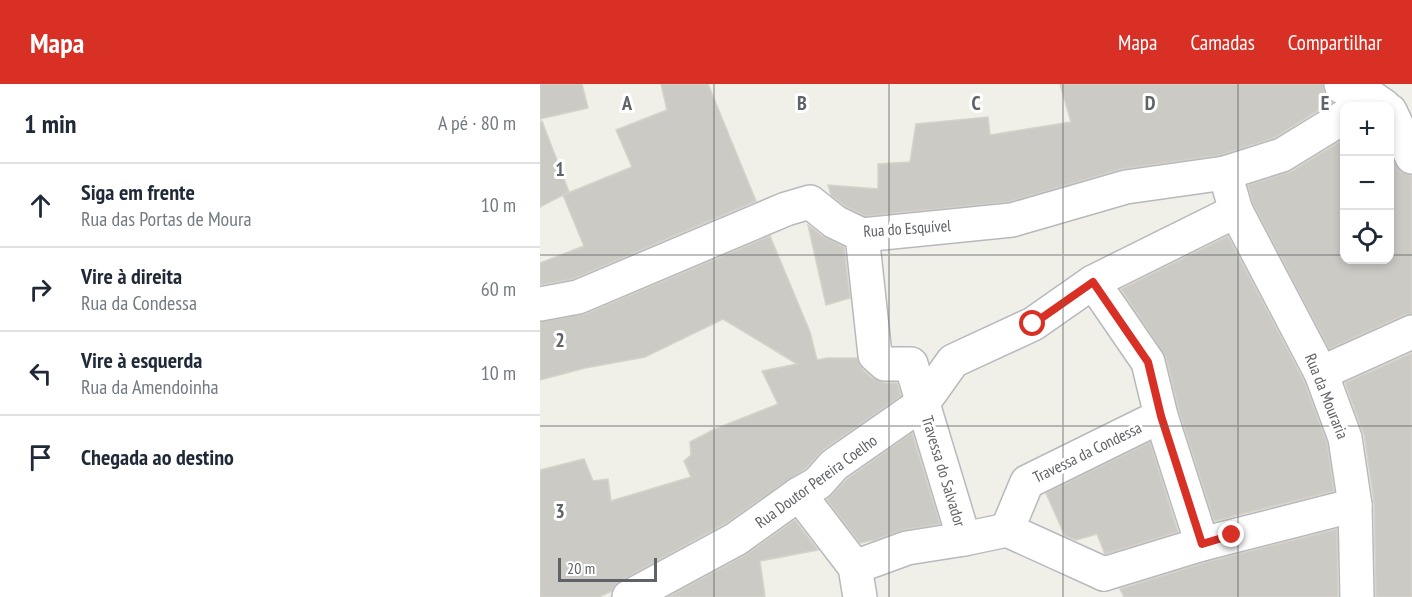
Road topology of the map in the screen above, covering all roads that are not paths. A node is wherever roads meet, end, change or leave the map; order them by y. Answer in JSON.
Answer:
{"nodes":[{"id":1,"x":1341,"y":84,"type":"edge"},
{"id":2,"x":1380,"y":101,"type":"edge"},
{"id":3,"x":1340,"y":119,"type":"edge"},
{"id":4,"x":1412,"y":157,"type":"edge"},
{"id":5,"x":1225,"y":173,"type":"junction"},
{"id":6,"x":1236,"y":211,"type":"junction"},
{"id":7,"x":862,"y":235,"type":"junction"},
{"id":8,"x":1093,"y":282,"type":"junction"},
{"id":9,"x":540,"y":304,"type":"edge"},
{"id":10,"x":1412,"y":332,"type":"edge"},
{"id":11,"x":1321,"y":373,"type":"junction"},
{"id":12,"x":923,"y":403,"type":"junction"},
{"id":13,"x":1161,"y":416,"type":"junction"},
{"id":14,"x":799,"y":494,"type":"junction"},
{"id":15,"x":1356,"y":505,"type":"junction"},
{"id":16,"x":1007,"y":530,"type":"junction"},
{"id":17,"x":964,"y":539,"type":"junction"},
{"id":18,"x":1202,"y":544,"type":"junction"},
{"id":19,"x":858,"y":582,"type":"edge"},
{"id":20,"x":1107,"y":586,"type":"edge"},
{"id":21,"x":636,"y":593,"type":"edge"},
{"id":22,"x":1357,"y":597,"type":"edge"}],
"edges":[{"from":1,"to":2,"type":"street"},
{"from":2,"to":4,"type":"street"},
{"from":3,"to":5,"type":"street","name":"Rua do Esquível"},
{"from":5,"to":6,"type":"street","name":"Rua da Mouraria"},
{"from":5,"to":7,"type":"street","name":"Rua do Esquível"},
{"from":6,"to":8,"type":"street","name":"Rua Doutor Pereira Coelho"},
{"from":6,"to":11,"type":"street","name":"Rua da Mouraria"},
{"from":7,"to":9,"type":"street","name":"Rua do Esquível"},
{"from":7,"to":12,"type":"street","name":"Travessa do Salvador"},
{"from":8,"to":12,"type":"street","name":"Rua Doutor Pereira Coelho"},
{"from":8,"to":13,"type":"street"},
{"from":10,"to":11,"type":"street"},
{"from":11,"to":15,"type":"street","name":"Rua da Mouraria"},
{"from":12,"to":14,"type":"street","name":"Rua Doutor Pereira Coelho"},
{"from":12,"to":17,"type":"street","name":"Travessa do Salvador"},
{"from":13,"to":16,"type":"street","name":"Travessa da Condessa"},
{"from":13,"to":18,"type":"street"},
{"from":14,"to":19,"type":"street"},
{"from":14,"to":21,"type":"street","name":"Rua Doutor Pereira Coelho"},
{"from":15,"to":18,"type":"street"},
{"from":15,"to":22,"type":"street","name":"Rua da Mouraria"},
{"from":16,"to":17,"type":"street"},
{"from":16,"to":20,"type":"street"},
{"from":17,"to":19,"type":"street"},
{"from":18,"to":20,"type":"street"}]}
